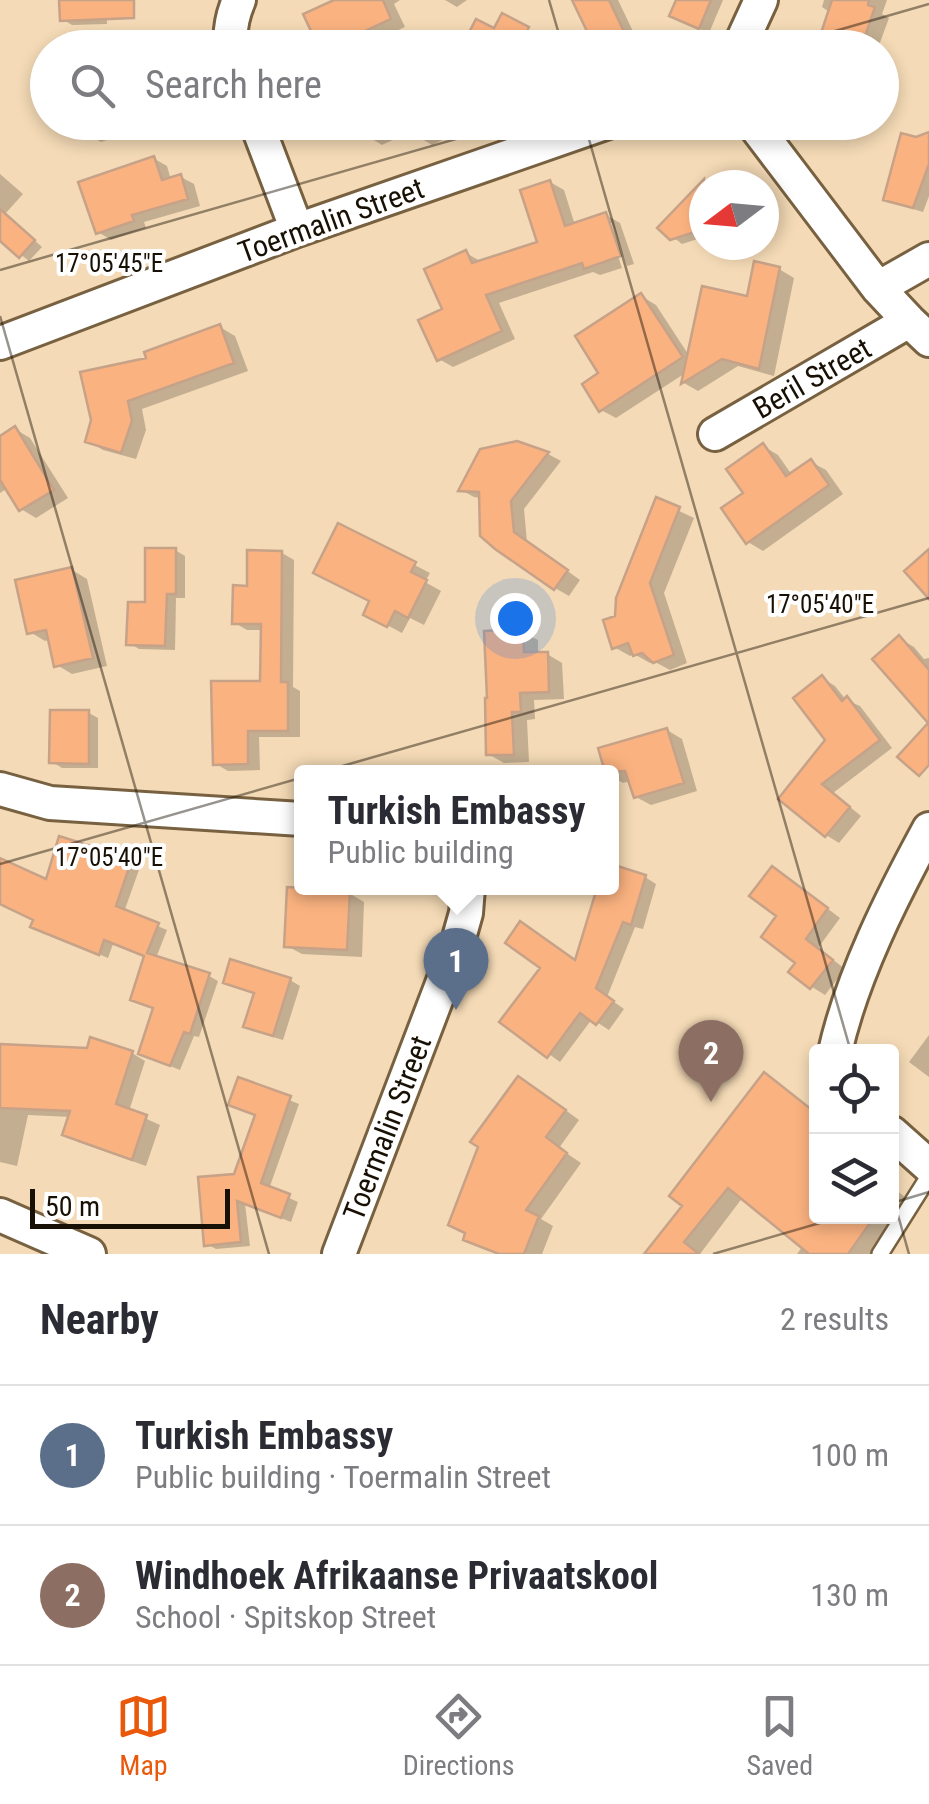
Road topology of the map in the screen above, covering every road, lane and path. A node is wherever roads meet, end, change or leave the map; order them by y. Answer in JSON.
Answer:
{"nodes":[{"id":1,"x":240,"y":0,"type":"edge"},
{"id":2,"x":761,"y":0,"type":"edge"},
{"id":3,"x":231,"y":30,"type":"edge"},
{"id":4,"x":747,"y":30,"type":"edge"},
{"id":5,"x":263,"y":140,"type":"edge"},
{"id":6,"x":556,"y":140,"type":"edge"},
{"id":7,"x":766,"y":140,"type":"edge"},
{"id":8,"x":297,"y":230,"type":"junction"},
{"id":9,"x":929,"y":259,"type":"edge"},
{"id":10,"x":878,"y":288,"type":"junction"},
{"id":11,"x":919,"y":331,"type":"edge"},
{"id":12,"x":0,"y":343,"type":"edge"},
{"id":13,"x":716,"y":434,"type":"dead end"},
{"id":14,"x":0,"y":790,"type":"edge"},
{"id":15,"x":294,"y":818,"type":"edge"},
{"id":16,"x":929,"y":828,"type":"edge"},
{"id":17,"x":467,"y":895,"type":"edge"},
{"id":18,"x":837,"y":1044,"type":"edge"},
{"id":19,"x":893,"y":1134,"type":"edge"},
{"id":20,"x":929,"y":1166,"type":"edge"},
{"id":21,"x":929,"y":1176,"type":"edge"},
{"id":22,"x":0,"y":1214,"type":"edge"},
{"id":23,"x":89,"y":1254,"type":"edge"},
{"id":24,"x":338,"y":1254,"type":"edge"},
{"id":25,"x":880,"y":1254,"type":"edge"}],
"edges":[{"from":1,"to":3,"type":"street"},
{"from":2,"to":4,"type":"street"},
{"from":5,"to":8,"type":"street"},
{"from":6,"to":8,"type":"street","name":"Toermalin Street"},
{"from":7,"to":10,"type":"street"},
{"from":8,"to":12,"type":"street","name":"Toermalin Street"},
{"from":9,"to":10,"type":"street"},
{"from":10,"to":11,"type":"street"},
{"from":11,"to":13,"type":"street","name":"Beril Street"},
{"from":14,"to":15,"type":"street"},
{"from":16,"to":18,"type":"street"},
{"from":17,"to":24,"type":"street","name":"Toermalin Street"},
{"from":19,"to":20,"type":"street"},
{"from":21,"to":25,"type":"lane"},
{"from":22,"to":23,"type":"street"}]}
